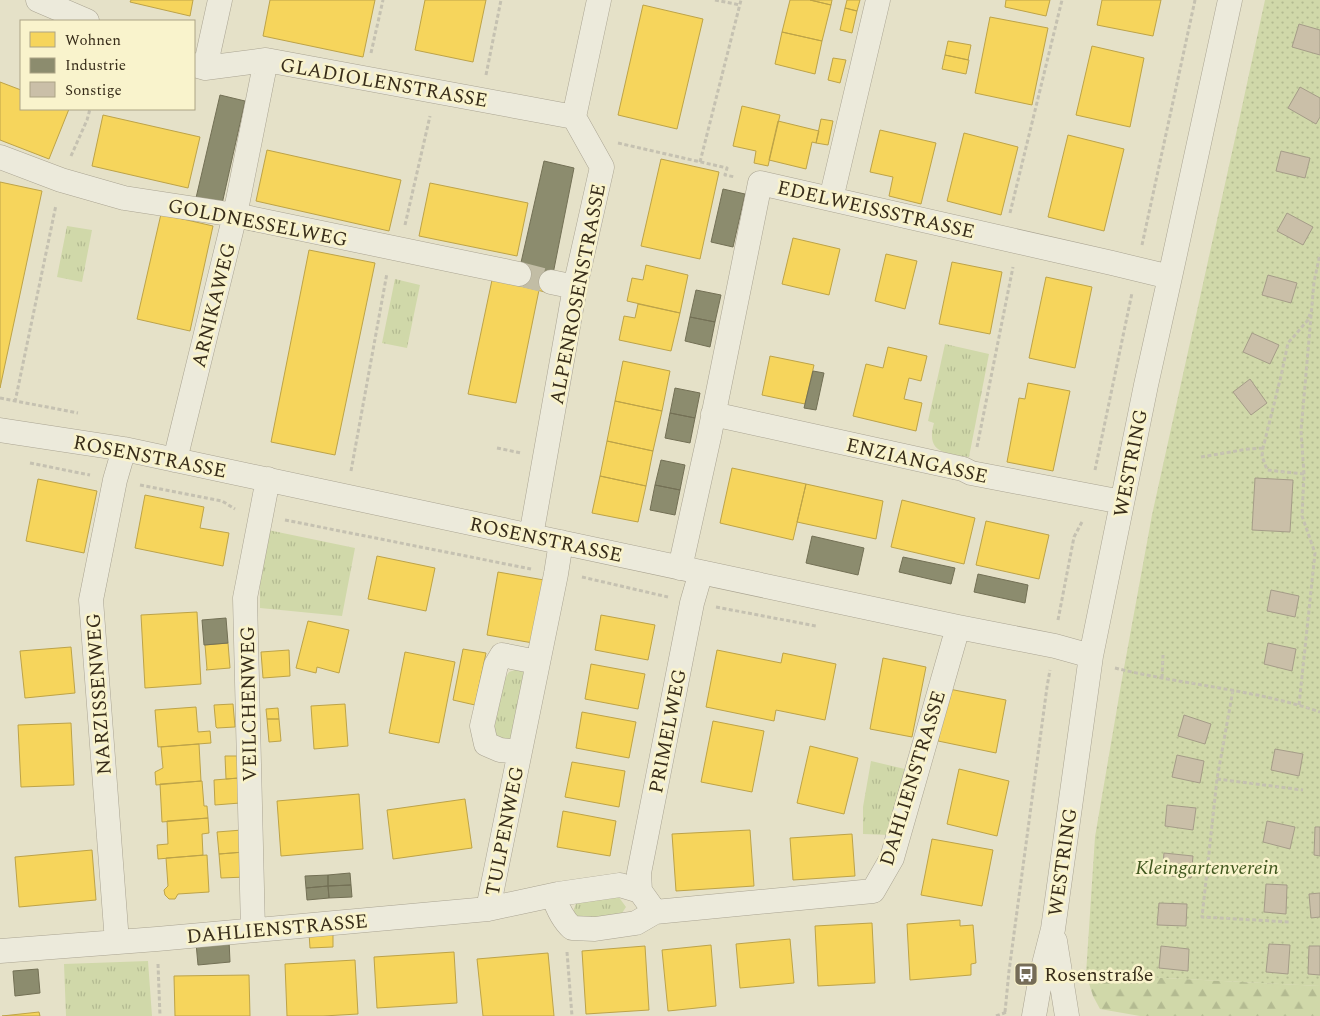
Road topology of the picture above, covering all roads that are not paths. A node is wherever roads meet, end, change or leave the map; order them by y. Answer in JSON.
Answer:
{"nodes":[{"id":1,"x":38,"y":0,"type":"edge"},
{"id":2,"x":220,"y":0,"type":"edge"},
{"id":3,"x":599,"y":0,"type":"edge"},
{"id":4,"x":878,"y":0,"type":"edge"},
{"id":5,"x":1230,"y":0,"type":"edge"},
{"id":6,"x":85,"y":20,"type":"edge"},
{"id":7,"x":266,"y":60,"type":"junction"},
{"id":8,"x":200,"y":67,"type":"edge"},
{"id":9,"x":578,"y":126,"type":"junction"},
{"id":10,"x":0,"y":156,"type":"edge"},
{"id":11,"x":830,"y":199,"type":"junction"},
{"id":12,"x":234,"y":215,"type":"junction"},
{"id":13,"x":519,"y":274,"type":"tunnel mouth"},
{"id":14,"x":1170,"y":277,"type":"junction"},
{"id":15,"x":551,"y":282,"type":"tunnel mouth"},
{"id":16,"x":576,"y":287,"type":"junction"},
{"id":17,"x":713,"y":414,"type":"junction"},
{"id":18,"x":4,"y":431,"type":"edge"},
{"id":19,"x":124,"y":449,"type":"junction"},
{"id":20,"x":175,"y":460,"type":"junction"},
{"id":21,"x":268,"y":479,"type":"junction"},
{"id":22,"x":1122,"y":502,"type":"junction"},
{"id":23,"x":531,"y":536,"type":"junction"},
{"id":24,"x":561,"y":542,"type":"junction"},
{"id":25,"x":691,"y":570,"type":"junction"},
{"id":26,"x":958,"y":626,"type":"junction"},
{"id":27,"x":1091,"y":656,"type":"junction"},
{"id":28,"x":538,"y":662,"type":"junction"},
{"id":29,"x":519,"y":752,"type":"junction"},
{"id":30,"x":640,"y":891,"type":"junction"},
{"id":31,"x":553,"y":895,"type":"junction"},
{"id":32,"x":488,"y":909,"type":"junction"},
{"id":33,"x":656,"y":912,"type":"junction"},
{"id":34,"x":1053,"y":929,"type":"junction"},
{"id":35,"x":253,"y":930,"type":"junction"},
{"id":36,"x":117,"y":942,"type":"junction"},
{"id":37,"x":0,"y":951,"type":"edge"},
{"id":38,"x":1034,"y":1016,"type":"edge"},
{"id":39,"x":1067,"y":1016,"type":"edge"}],
"edges":[{"from":1,"to":6,"type":"street"},
{"from":2,"to":8,"type":"street"},
{"from":3,"to":9,"type":"street"},
{"from":4,"to":11,"type":"street"},
{"from":5,"to":14,"type":"street","name":"WESTRING"},
{"from":7,"to":8,"type":"street","name":"GLADIOLENSTRASSE"},
{"from":7,"to":9,"type":"street","name":"GLADIOLENSTRASSE"},
{"from":7,"to":12,"type":"street","name":"ARNIKAWEG"},
{"from":9,"to":16,"type":"street","name":"ALPENROSENSTRASSE"},
{"from":10,"to":12,"type":"street","name":"GOLDNESSELWEG"},
{"from":11,"to":14,"type":"street","name":"EDELWEISSSTRASSE"},
{"from":11,"to":17,"type":"street","name":"EDELWEISSSTRASSE"},
{"from":12,"to":13,"type":"street","name":"GOLDNESSELWEG"},
{"from":12,"to":20,"type":"street","name":"ARNIKAWEG"},
{"from":14,"to":22,"type":"street","name":"WESTRING"},
{"from":15,"to":16,"type":"street"},
{"from":16,"to":23,"type":"street","name":"ALPENROSENSTRASSE"},
{"from":17,"to":22,"type":"street","name":"ENZIANGASSE"},
{"from":17,"to":25,"type":"street","name":"EDELWEISSSTRASSE"},
{"from":18,"to":19,"type":"street","name":"ROSENSTRASSE"},
{"from":19,"to":20,"type":"street","name":"ROSENSTRASSE"},
{"from":19,"to":36,"type":"street","name":"NARZISSENWEG"},
{"from":20,"to":21,"type":"street","name":"ROSENSTRASSE"},
{"from":21,"to":23,"type":"street","name":"ROSENSTRASSE"},
{"from":21,"to":35,"type":"street","name":"VEILCHENWEG"},
{"from":22,"to":27,"type":"street","name":"WESTRING"},
{"from":23,"to":24,"type":"street","name":"ROSENSTRASSE"},
{"from":24,"to":25,"type":"street","name":"ROSENSTRASSE"},
{"from":24,"to":28,"type":"street","name":"TULPENWEG"},
{"from":25,"to":26,"type":"street","name":"ROSENSTRASSE"},
{"from":25,"to":30,"type":"street","name":"PRIMELWEG"},
{"from":26,"to":27,"type":"street","name":"ROSENSTRASSE"},
{"from":26,"to":33,"type":"street","name":"DAHLIENSTRASSE"},
{"from":27,"to":34,"type":"street","name":"WESTRING"},
{"from":28,"to":29,"type":"street","name":"TULPENWEG"},
{"from":28,"to":29,"type":"street","name":"TULPENWEG"},
{"from":29,"to":32,"type":"street","name":"TULPENWEG"},
{"from":30,"to":31,"type":"street","name":"DAHLIENSTRASSE"},
{"from":30,"to":33,"type":"street"},
{"from":31,"to":32,"type":"street","name":"DAHLIENSTRASSE"},
{"from":31,"to":33,"type":"street","name":"DAHLIENSTRASSE"},
{"from":32,"to":35,"type":"street","name":"DAHLIENSTRASSE"},
{"from":34,"to":38,"type":"street","name":"WESTRING"},
{"from":34,"to":39,"type":"street","name":"WESTRING"},
{"from":35,"to":36,"type":"street","name":"DAHLIENSTRASSE"},
{"from":36,"to":37,"type":"street","name":"DAHLIENSTRASSE"}]}
